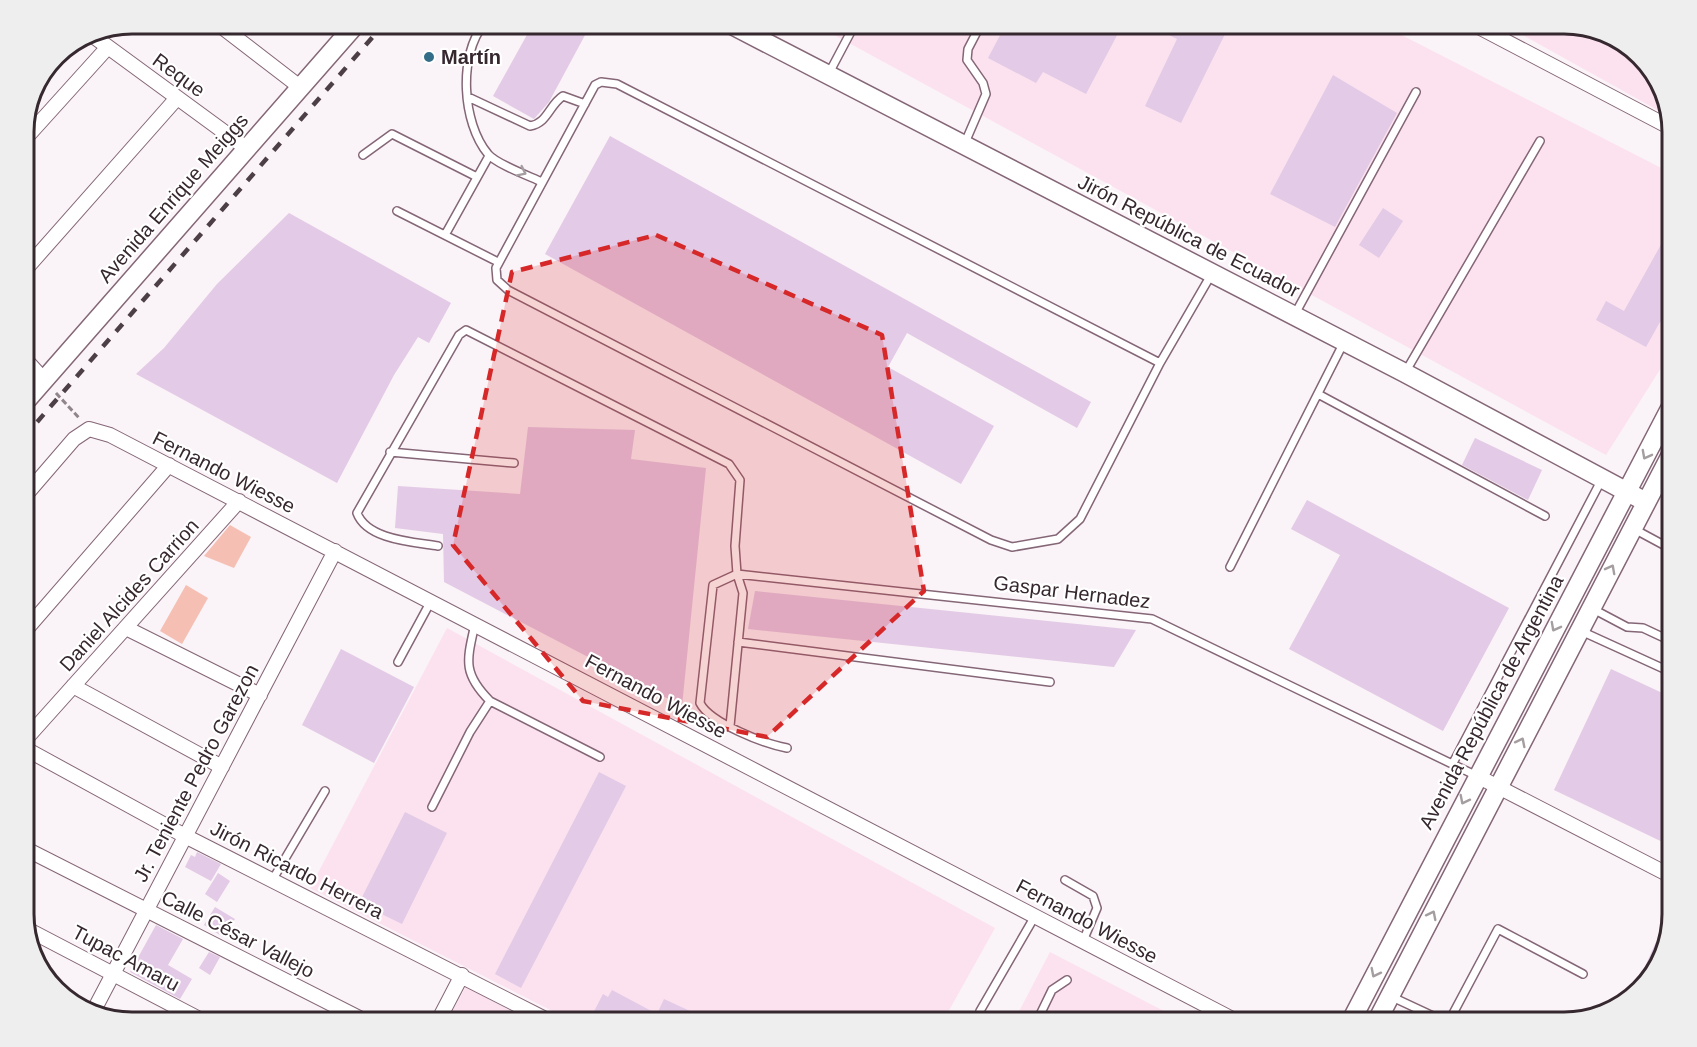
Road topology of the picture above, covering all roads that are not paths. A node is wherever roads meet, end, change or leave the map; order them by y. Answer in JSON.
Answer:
{"nodes":[{"id":1,"x":231,"y":34,"type":"edge"},
{"id":2,"x":347,"y":34,"type":"edge"},
{"id":3,"x":476,"y":34,"type":"edge"},
{"id":4,"x":749,"y":34,"type":"edge"},
{"id":5,"x":850,"y":34,"type":"edge"},
{"id":6,"x":976,"y":34,"type":"edge"},
{"id":7,"x":1492,"y":34,"type":"edge"},
{"id":8,"x":99,"y":41,"type":"edge"},
{"id":9,"x":108,"y":47,"type":"junction"},
{"id":10,"x":828,"y":75,"type":"junction"},
{"id":11,"x":300,"y":87,"type":"junction"},
{"id":12,"x":1416,"y":92,"type":"dead end"},
{"id":13,"x":468,"y":97,"type":"junction"},
{"id":14,"x":177,"y":98,"type":"junction"},
{"id":15,"x":585,"y":104,"type":"junction"},
{"id":16,"x":1662,"y":123,"type":"edge"},
{"id":17,"x":35,"y":128,"type":"edge"},
{"id":18,"x":1540,"y":141,"type":"dead end"},
{"id":19,"x":964,"y":145,"type":"junction"},
{"id":20,"x":246,"y":148,"type":"junction"},
{"id":21,"x":363,"y":155,"type":"dead end"},
{"id":22,"x":489,"y":156,"type":"junction"},
{"id":23,"x":477,"y":177,"type":"junction"},
{"id":24,"x":542,"y":182,"type":"junction"},
{"id":25,"x":397,"y":211,"type":"dead end"},
{"id":26,"x":445,"y":235,"type":"junction"},
{"id":27,"x":35,"y":259,"type":"edge"},
{"id":28,"x":498,"y":262,"type":"junction"},
{"id":29,"x":1212,"y":274,"type":"junction"},
{"id":30,"x":1294,"y":316,"type":"junction"},
{"id":31,"x":1344,"y":342,"type":"junction"},
{"id":32,"x":1160,"y":363,"type":"junction"},
{"id":33,"x":35,"y":370,"type":"edge"},
{"id":34,"x":1405,"y":373,"type":"junction"},
{"id":35,"x":44,"y":380,"type":"junction"},
{"id":36,"x":35,"y":390,"type":"edge"},
{"id":37,"x":1318,"y":394,"type":"junction"},
{"id":38,"x":1662,"y":424,"type":"edge"},
{"id":39,"x":390,"y":452,"type":"junction"},
{"id":40,"x":514,"y":463,"type":"dead end"},
{"id":41,"x":169,"y":465,"type":"junction"},
{"id":42,"x":1662,"y":472,"type":"edge"},
{"id":43,"x":1602,"y":479,"type":"junction"},
{"id":44,"x":35,"y":484,"type":"edge"},
{"id":45,"x":1626,"y":492,"type":"junction"},
{"id":46,"x":239,"y":501,"type":"junction"},
{"id":47,"x":1646,"y":502,"type":"junction"},
{"id":48,"x":1545,"y":516,"type":"dead end"},
{"id":49,"x":1632,"y":528,"type":"junction"},
{"id":50,"x":1662,"y":544,"type":"edge"},
{"id":51,"x":438,"y":546,"type":"dead end"},
{"id":52,"x":335,"y":551,"type":"junction"},
{"id":53,"x":1230,"y":567,"type":"dead end"},
{"id":54,"x":737,"y":574,"type":"junction"},
{"id":55,"x":431,"y":601,"type":"junction"},
{"id":56,"x":1591,"y":607,"type":"junction"},
{"id":57,"x":35,"y":619,"type":"edge"},
{"id":58,"x":475,"y":624,"type":"junction"},
{"id":59,"x":126,"y":628,"type":"junction"},
{"id":60,"x":1579,"y":630,"type":"junction"},
{"id":61,"x":1662,"y":637,"type":"edge"},
{"id":62,"x":738,"y":642,"type":"junction"},
{"id":63,"x":398,"y":662,"type":"dead end"},
{"id":64,"x":1662,"y":668,"type":"edge"},
{"id":65,"x":1050,"y":682,"type":"dead end"},
{"id":66,"x":73,"y":686,"type":"junction"},
{"id":67,"x":260,"y":695,"type":"junction"},
{"id":68,"x":490,"y":701,"type":"junction"},
{"id":69,"x":730,"y":726,"type":"junction"},
{"id":70,"x":35,"y":729,"type":"edge"},
{"id":71,"x":787,"y":748,"type":"dead end"},
{"id":72,"x":35,"y":754,"type":"edge"},
{"id":73,"x":600,"y":757,"type":"dead end"},
{"id":74,"x":1453,"y":764,"type":"junction"},
{"id":75,"x":222,"y":767,"type":"junction"},
{"id":76,"x":1477,"y":776,"type":"junction"},
{"id":77,"x":1498,"y":786,"type":"junction"},
{"id":78,"x":325,"y":791,"type":"dead end"},
{"id":79,"x":432,"y":807,"type":"dead end"},
{"id":80,"x":185,"y":836,"type":"junction"},
{"id":81,"x":35,"y":854,"type":"edge"},
{"id":82,"x":1662,"y":871,"type":"edge"},
{"id":83,"x":273,"y":879,"type":"junction"},
{"id":84,"x":1065,"y":880,"type":"dead end"},
{"id":85,"x":146,"y":909,"type":"junction"},
{"id":86,"x":1035,"y":916,"type":"junction"},
{"id":87,"x":36,"y":933,"type":"edge"},
{"id":88,"x":1083,"y":941,"type":"junction"},
{"id":89,"x":113,"y":972,"type":"junction"},
{"id":90,"x":1583,"y":974,"type":"dead end"},
{"id":91,"x":462,"y":975,"type":"junction"},
{"id":92,"x":1066,"y":980,"type":"dead end"},
{"id":93,"x":1390,"y":996,"type":"junction"},
{"id":94,"x":96,"y":1005,"type":"edge"},
{"id":95,"x":980,"y":1011,"type":"dead end"},
{"id":96,"x":187,"y":1012,"type":"edge"},
{"id":97,"x":347,"y":1012,"type":"edge"},
{"id":98,"x":443,"y":1012,"type":"edge"},
{"id":99,"x":532,"y":1012,"type":"edge"},
{"id":100,"x":1041,"y":1012,"type":"edge"},
{"id":101,"x":1219,"y":1012,"type":"edge"},
{"id":102,"x":1356,"y":1012,"type":"edge"},
{"id":103,"x":1382,"y":1012,"type":"edge"},
{"id":104,"x":1424,"y":1012,"type":"edge"},
{"id":105,"x":1454,"y":1012,"type":"edge"}],
"edges":[{"from":1,"to":11,"type":"street"},
{"from":2,"to":11,"type":"street","name":"Avenida Enrique Meiggs"},
{"from":3,"to":13,"type":"lane"},
{"from":4,"to":10,"type":"street","name":"Jirón República de Ecuador"},
{"from":5,"to":10,"type":"lane"},
{"from":6,"to":19,"type":"lane"},
{"from":7,"to":16,"type":"street"},
{"from":8,"to":9,"type":"street","name":"Reque"},
{"from":9,"to":14,"type":"street","name":"Reque"},
{"from":9,"to":17,"type":"street"},
{"from":10,"to":19,"type":"street","name":"Jirón República de Ecuador"},
{"from":11,"to":20,"type":"street","name":"Avenida Enrique Meiggs"},
{"from":12,"to":30,"type":"lane"},
{"from":13,"to":15,"type":"lane"},
{"from":13,"to":22,"type":"lane"},
{"from":14,"to":20,"type":"street","name":"Reque"},
{"from":14,"to":27,"type":"street"},
{"from":15,"to":24,"type":"lane"},
{"from":15,"to":32,"type":"lane"},
{"from":18,"to":34,"type":"lane"},
{"from":19,"to":29,"type":"street","name":"Jirón República de Ecuador"},
{"from":20,"to":35,"type":"street","name":"Avenida Enrique Meiggs"},
{"from":21,"to":23,"type":"lane"},
{"from":22,"to":23,"type":"lane"},
{"from":22,"to":24,"type":"lane","one_way":true},
{"from":23,"to":26,"type":"lane"},
{"from":24,"to":28,"type":"lane"},
{"from":25,"to":26,"type":"lane"},
{"from":26,"to":28,"type":"lane"},
{"from":28,"to":32,"type":"lane"},
{"from":29,"to":30,"type":"street","name":"Jirón República de Ecuador"},
{"from":29,"to":32,"type":"lane"},
{"from":30,"to":31,"type":"street","name":"Jirón República de Ecuador"},
{"from":31,"to":34,"type":"street","name":"Jirón República de Ecuador"},
{"from":31,"to":37,"type":"lane"},
{"from":33,"to":35,"type":"street"},
{"from":34,"to":43,"type":"street","name":"Jirón República de Ecuador"},
{"from":35,"to":36,"type":"street","name":"Avenida Enrique Meiggs"},
{"from":37,"to":48,"type":"lane"},
{"from":37,"to":53,"type":"lane"},
{"from":38,"to":45,"type":"street","name":"Avenida República de Argentina","one_way":true},
{"from":39,"to":40,"type":"lane"},
{"from":39,"to":51,"type":"lane"},
{"from":39,"to":54,"type":"lane"},
{"from":41,"to":44,"type":"street","name":"Fernando Wiesse"},
{"from":41,"to":46,"type":"street","name":"Fernando Wiesse"},
{"from":41,"to":57,"type":"street"},
{"from":42,"to":47,"type":"street"},
{"from":43,"to":45,"type":"street","name":"Jirón República de Ecuador"},
{"from":43,"to":74,"type":"lane"},
{"from":45,"to":47,"type":"street","name":"Jirón República de Ecuador"},
{"from":45,"to":76,"type":"street","name":"Avenida República de Argentina","one_way":true},
{"from":46,"to":52,"type":"street","name":"Fernando Wiesse"},
{"from":46,"to":59,"type":"street","name":"Daniel Alcides Carrion"},
{"from":47,"to":49,"type":"street"},
{"from":49,"to":50,"type":"lane"},
{"from":56,"to":49,"type":"street","one_way":true},
{"from":52,"to":55,"type":"street","name":"Fernando Wiesse"},
{"from":52,"to":67,"type":"street","name":"Jr. Teniente Pedro Garezon"},
{"from":54,"to":62,"type":"lane"},
{"from":54,"to":69,"type":"lane"},
{"from":54,"to":74,"type":"lane","name":"Gaspar Hernadez"},
{"from":55,"to":58,"type":"street","name":"Fernando Wiesse"},
{"from":55,"to":63,"type":"lane"},
{"from":56,"to":60,"type":"street"},
{"from":56,"to":61,"type":"lane"},
{"from":58,"to":68,"type":"lane"},
{"from":58,"to":86,"type":"street","name":"Fernando Wiesse"},
{"from":59,"to":66,"type":"street","name":"Daniel Alcides Carrion"},
{"from":59,"to":67,"type":"street"},
{"from":60,"to":64,"type":"lane"},
{"from":77,"to":60,"type":"street","one_way":true},
{"from":62,"to":65,"type":"lane"},
{"from":62,"to":69,"type":"lane"},
{"from":66,"to":70,"type":"street","name":"Daniel Alcides Carrion"},
{"from":66,"to":75,"type":"street"},
{"from":67,"to":75,"type":"street","name":"Jr. Teniente Pedro Garezon"},
{"from":68,"to":73,"type":"lane"},
{"from":68,"to":79,"type":"lane"},
{"from":69,"to":71,"type":"lane"},
{"from":72,"to":80,"type":"street","name":"Jirón Ricardo Herrera"},
{"from":74,"to":76,"type":"lane","name":"Gaspar Hernadez"},
{"from":75,"to":80,"type":"street","name":"Jr. Teniente Pedro Garezon"},
{"from":76,"to":77,"type":"street","name":"Gaspar Hernadez"},
{"from":76,"to":102,"type":"street","name":"Avenida República de Argentina","one_way":true},
{"from":77,"to":82,"type":"street","name":"Gaspar Hernadez"},
{"from":93,"to":77,"type":"street","one_way":true},
{"from":78,"to":83,"type":"lane"},
{"from":80,"to":83,"type":"street","name":"Jirón Ricardo Herrera"},
{"from":80,"to":85,"type":"street","name":"Jr. Teniente Pedro Garezon"},
{"from":81,"to":85,"type":"street","name":"Calle César Vallejo"},
{"from":83,"to":91,"type":"street","name":"Jirón Ricardo Herrera"},
{"from":84,"to":88,"type":"lane"},
{"from":85,"to":89,"type":"street","name":"Jr. Teniente Pedro Garezon"},
{"from":85,"to":97,"type":"street","name":"Calle César Vallejo"},
{"from":86,"to":88,"type":"street","name":"Fernando Wiesse"},
{"from":86,"to":95,"type":"lane"},
{"from":87,"to":89,"type":"street","name":"Tupac Amaru"},
{"from":88,"to":101,"type":"street","name":"Fernando Wiesse"},
{"from":89,"to":94,"type":"street","name":"Jr. Teniente Pedro Garezon"},
{"from":89,"to":96,"type":"street","name":"Tupac Amaru"},
{"from":90,"to":105,"type":"lane"},
{"from":91,"to":98,"type":"street"},
{"from":91,"to":99,"type":"street","name":"Jirón Ricardo Herrera"},
{"from":92,"to":100,"type":"lane"},
{"from":93,"to":103,"type":"street"},
{"from":93,"to":104,"type":"lane"}]}
